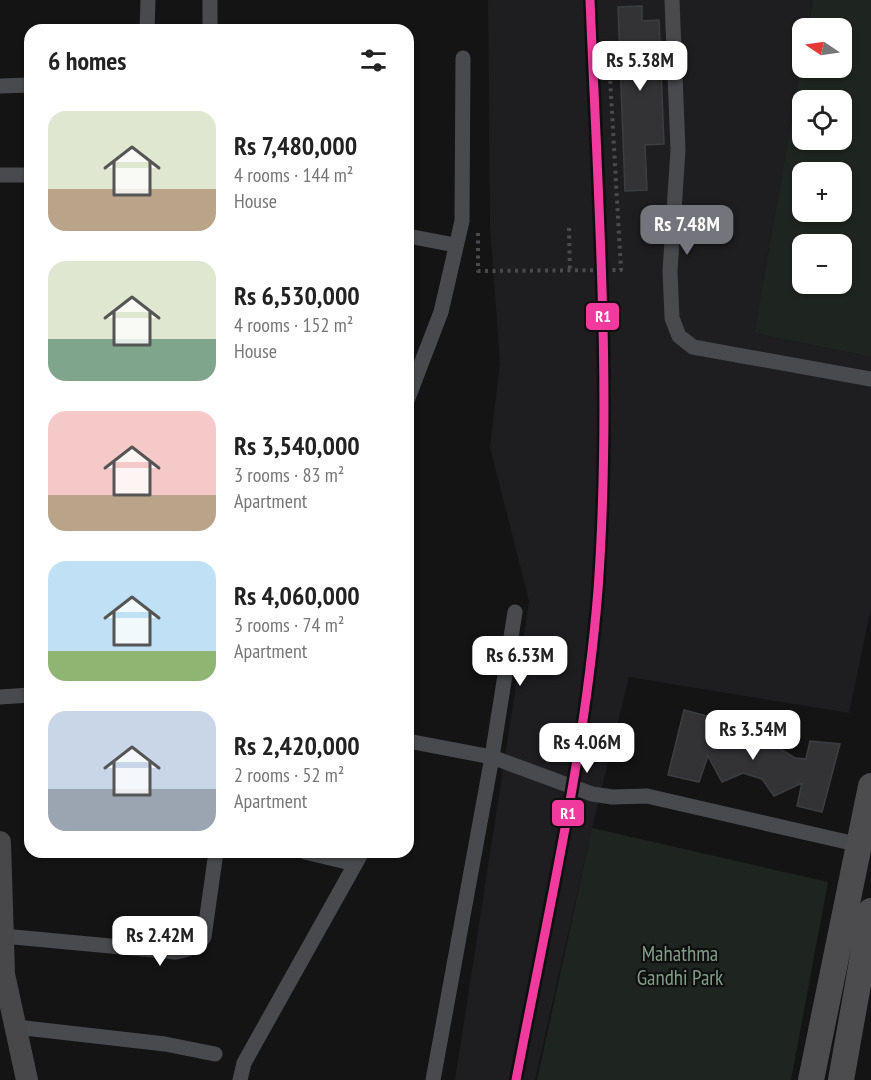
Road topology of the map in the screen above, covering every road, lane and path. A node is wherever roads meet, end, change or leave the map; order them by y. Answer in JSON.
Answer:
{"nodes":[{"id":1,"x":148,"y":0,"type":"edge"},
{"id":2,"x":210,"y":0,"type":"edge"},
{"id":3,"x":672,"y":0,"type":"edge"},
{"id":4,"x":147,"y":24,"type":"edge"},
{"id":5,"x":210,"y":24,"type":"edge"},
{"id":6,"x":463,"y":58,"type":"dead end"},
{"id":7,"x":621,"y":76,"type":"dead end"},
{"id":8,"x":24,"y":85,"type":"edge"},
{"id":9,"x":0,"y":86,"type":"edge"},
{"id":10,"x":0,"y":175,"type":"edge"},
{"id":11,"x":24,"y":175,"type":"edge"},
{"id":12,"x":569,"y":228,"type":"dead end"},
{"id":13,"x":478,"y":229,"type":"dead end"},
{"id":14,"x":414,"y":237,"type":"edge"},
{"id":15,"x":455,"y":245,"type":"junction"},
{"id":16,"x":570,"y":271,"type":"junction"},
{"id":17,"x":871,"y":379,"type":"edge"},
{"id":18,"x":414,"y":382,"type":"edge"},
{"id":19,"x":515,"y":612,"type":"dead end"},
{"id":20,"x":24,"y":695,"type":"edge"},
{"id":21,"x":0,"y":697,"type":"edge"},
{"id":22,"x":414,"y":742,"type":"edge"},
{"id":23,"x":492,"y":758,"type":"junction"},
{"id":24,"x":871,"y":786,"type":"edge"},
{"id":25,"x":0,"y":842,"type":"edge"},
{"id":26,"x":866,"y":847,"type":"edge"},
{"id":27,"x":215,"y":858,"type":"edge"},
{"id":28,"x":359,"y":858,"type":"edge"},
{"id":29,"x":871,"y":910,"type":"edge"},
{"id":30,"x":3,"y":936,"type":"junction"},
{"id":31,"x":16,"y":1027,"type":"junction"},
{"id":32,"x":215,"y":1054,"type":"dead end"},
{"id":33,"x":27,"y":1080,"type":"edge"},
{"id":34,"x":240,"y":1080,"type":"edge"},
{"id":35,"x":434,"y":1080,"type":"edge"},
{"id":36,"x":811,"y":1080,"type":"edge"},
{"id":37,"x":841,"y":1080,"type":"edge"}],
"edges":[{"from":1,"to":4,"type":"street"},
{"from":2,"to":5,"type":"street"},
{"from":3,"to":17,"type":"street"},
{"from":6,"to":15,"type":"street"},
{"from":7,"to":16,"type":"path"},
{"from":8,"to":9,"type":"street"},
{"from":10,"to":11,"type":"street"},
{"from":12,"to":16,"type":"path"},
{"from":13,"to":16,"type":"path"},
{"from":14,"to":15,"type":"street"},
{"from":15,"to":18,"type":"street"},
{"from":19,"to":23,"type":"street"},
{"from":20,"to":21,"type":"street"},
{"from":22,"to":23,"type":"street"},
{"from":23,"to":26,"type":"street"},
{"from":23,"to":35,"type":"street"},
{"from":24,"to":26,"type":"main road"},
{"from":25,"to":30,"type":"street"},
{"from":26,"to":36,"type":"main road"},
{"from":27,"to":30,"type":"street"},
{"from":28,"to":34,"type":"street"},
{"from":29,"to":37,"type":"main road"},
{"from":30,"to":31,"type":"street"},
{"from":31,"to":32,"type":"street"},
{"from":31,"to":33,"type":"street"}]}
